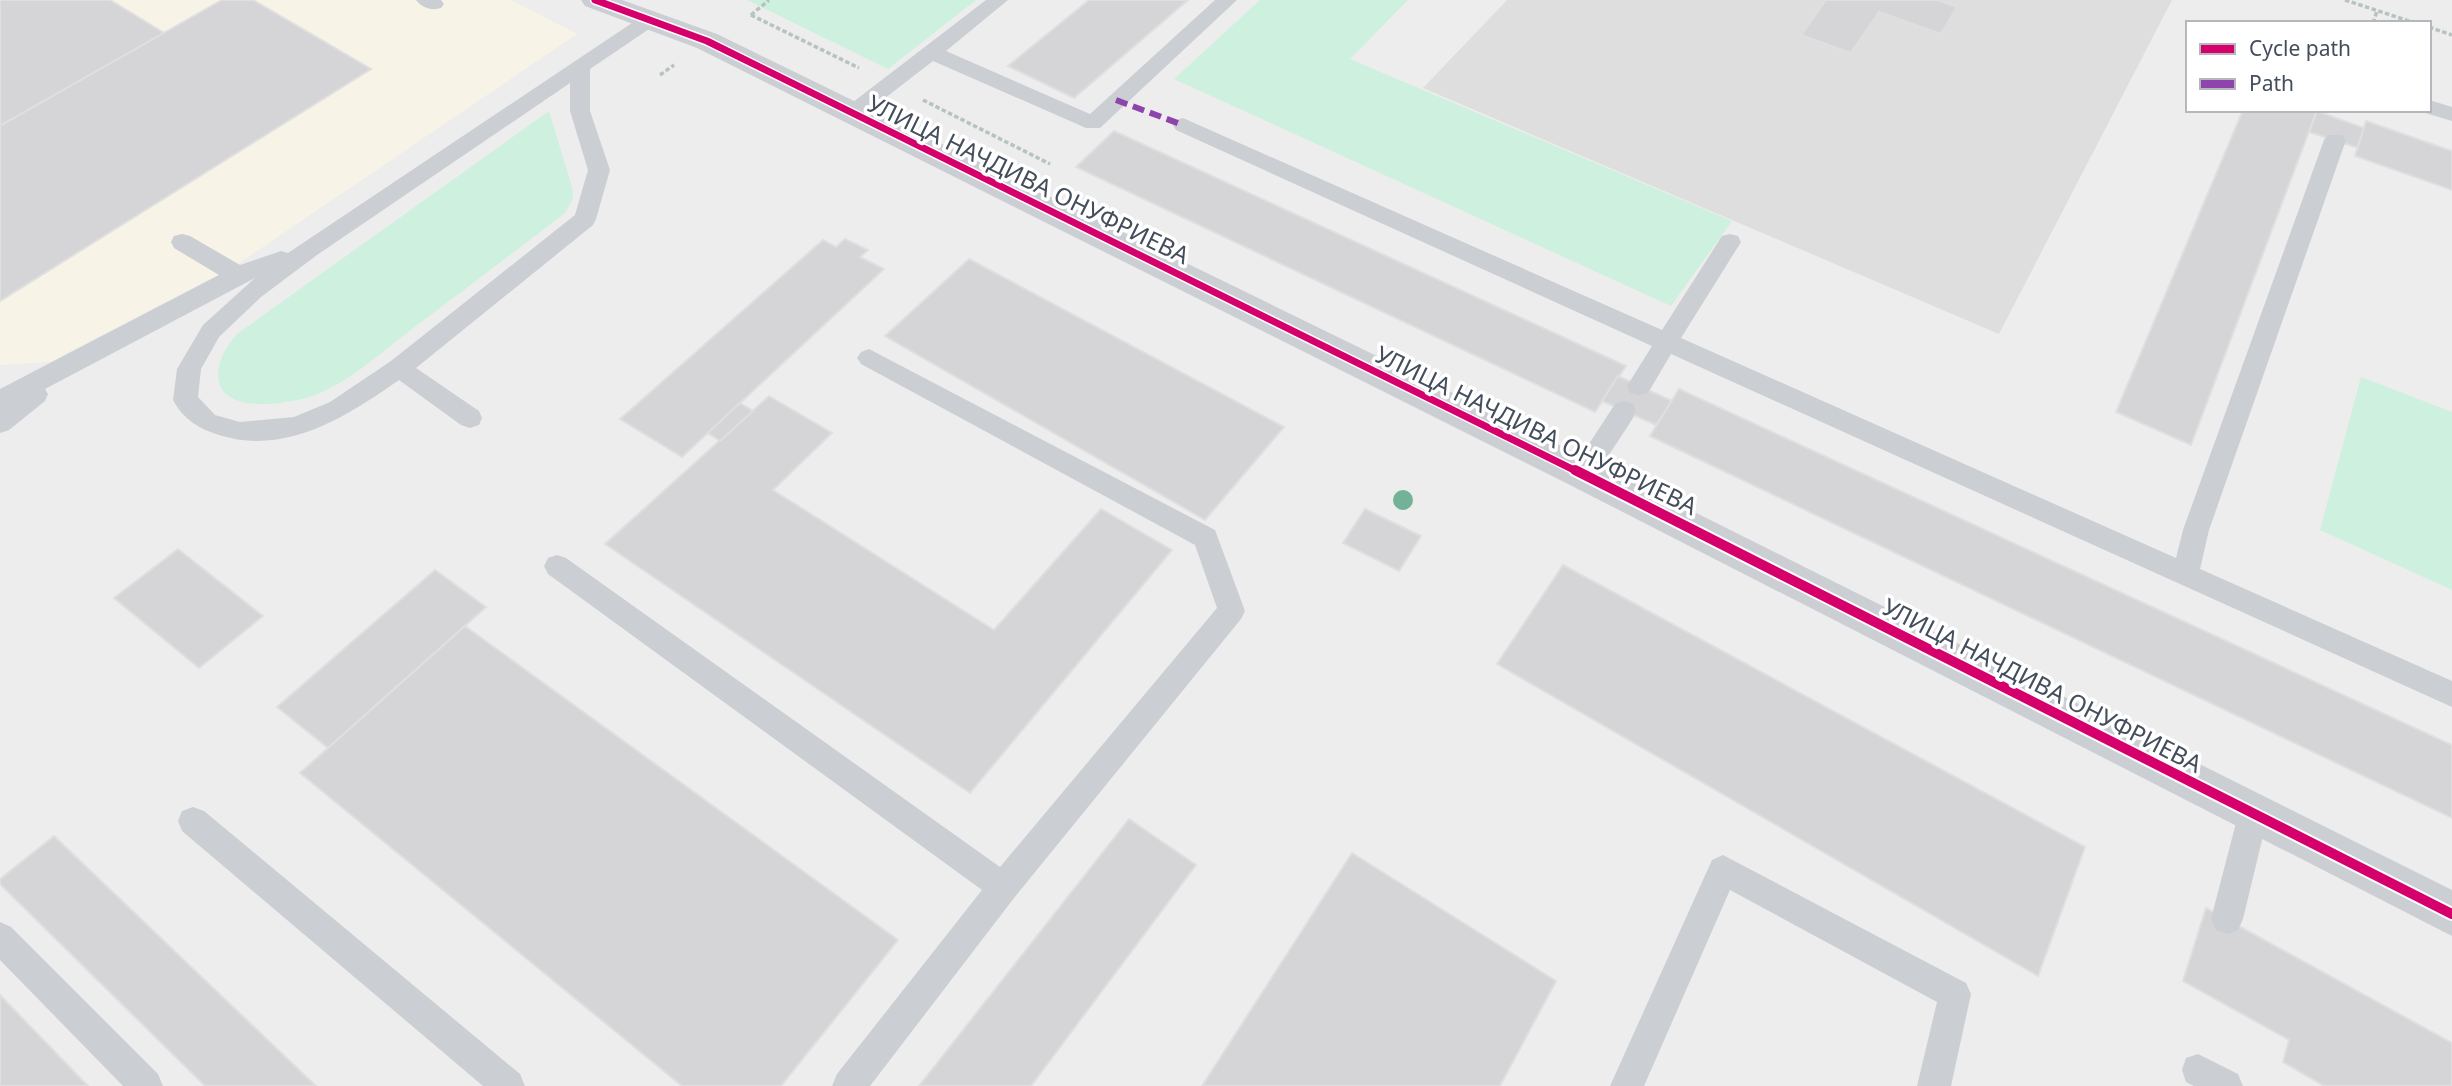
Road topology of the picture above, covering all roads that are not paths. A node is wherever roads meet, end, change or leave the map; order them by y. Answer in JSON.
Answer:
{"nodes":[{"id":1,"x":595,"y":0,"type":"edge"},
{"id":2,"x":679,"y":0,"type":"edge"},
{"id":3,"x":998,"y":0,"type":"edge"},
{"id":4,"x":1227,"y":0,"type":"edge"},
{"id":5,"x":648,"y":21,"type":"junction"},
{"id":6,"x":931,"y":52,"type":"junction"},
{"id":7,"x":580,"y":66,"type":"junction"},
{"id":8,"x":2431,"y":108,"type":"edge"},
{"id":9,"x":851,"y":114,"type":"junction"},
{"id":10,"x":2452,"y":114,"type":"edge"},
{"id":11,"x":1183,"y":125,"type":"dead end"},
{"id":12,"x":2335,"y":140,"type":"dead end"},
{"id":13,"x":182,"y":242,"type":"dead end"},
{"id":14,"x":1730,"y":242,"type":"dead end"},
{"id":15,"x":309,"y":248,"type":"junction"},
{"id":16,"x":238,"y":275,"type":"junction"},
{"id":17,"x":1665,"y":342,"type":"junction"},
{"id":18,"x":869,"y":358,"type":"dead end"},
{"id":19,"x":79,"y":361,"type":"junction"},
{"id":20,"x":399,"y":368,"type":"junction"},
{"id":21,"x":0,"y":384,"type":"edge"},
{"id":22,"x":1639,"y":386,"type":"dead end"},
{"id":23,"x":0,"y":400,"type":"edge"},
{"id":24,"x":1624,"y":411,"type":"dead end"},
{"id":25,"x":470,"y":418,"type":"dead end"},
{"id":26,"x":0,"y":423,"type":"edge"},
{"id":27,"x":1583,"y":474,"type":"junction"},
{"id":28,"x":557,"y":566,"type":"dead end"},
{"id":29,"x":2185,"y":575,"type":"junction"},
{"id":30,"x":2452,"y":694,"type":"edge"},
{"id":31,"x":2253,"y":815,"type":"junction"},
{"id":32,"x":193,"y":821,"type":"dead end"},
{"id":33,"x":1003,"y":887,"type":"junction"},
{"id":34,"x":2452,"y":914,"type":"edge"},
{"id":35,"x":2227,"y":919,"type":"dead end"},
{"id":36,"x":0,"y":938,"type":"edge"},
{"id":37,"x":2198,"y":1070,"type":"dead end"},
{"id":38,"x":146,"y":1086,"type":"edge"},
{"id":39,"x":508,"y":1086,"type":"edge"},
{"id":40,"x":849,"y":1086,"type":"edge"},
{"id":41,"x":1627,"y":1086,"type":"edge"},
{"id":42,"x":1934,"y":1086,"type":"edge"},
{"id":43,"x":2227,"y":1086,"type":"edge"}],
"edges":[{"from":1,"to":5,"type":"street","name":"УЛИЦА НАЧДИВА ОНУФРИЕВА"},
{"from":2,"to":5,"type":"street"},
{"from":3,"to":6,"type":"lane"},
{"from":4,"to":6,"type":"lane"},
{"from":5,"to":7,"type":"lane"},
{"from":5,"to":9,"type":"street","name":"УЛИЦА НАЧДИВА ОНУФРИЕВА"},
{"from":6,"to":9,"type":"lane"},
{"from":7,"to":15,"type":"lane"},
{"from":7,"to":20,"type":"lane"},
{"from":8,"to":10,"type":"lane"},
{"from":9,"to":27,"type":"street","name":"УЛИЦА НАЧДИВА ОНУФРИЕВА"},
{"from":11,"to":17,"type":"lane"},
{"from":12,"to":29,"type":"lane"},
{"from":13,"to":16,"type":"lane"},
{"from":14,"to":17,"type":"lane"},
{"from":15,"to":16,"type":"lane"},
{"from":15,"to":20,"type":"lane"},
{"from":16,"to":19,"type":"lane"},
{"from":17,"to":22,"type":"lane"},
{"from":17,"to":29,"type":"lane"},
{"from":18,"to":33,"type":"lane"},
{"from":19,"to":21,"type":"lane"},
{"from":19,"to":23,"type":"lane"},
{"from":19,"to":26,"type":"lane"},
{"from":20,"to":25,"type":"lane"},
{"from":24,"to":27,"type":"lane"},
{"from":27,"to":31,"type":"street","name":"УЛИЦА НАЧДИВА ОНУФРИЕВА"},
{"from":28,"to":33,"type":"lane"},
{"from":29,"to":30,"type":"lane"},
{"from":31,"to":34,"type":"street","name":"УЛИЦА НАЧДИВА ОНУФРИЕВА"},
{"from":31,"to":35,"type":"lane"},
{"from":32,"to":39,"type":"lane"},
{"from":33,"to":40,"type":"lane"},
{"from":36,"to":38,"type":"lane"},
{"from":37,"to":43,"type":"lane"},
{"from":41,"to":42,"type":"lane"}]}
